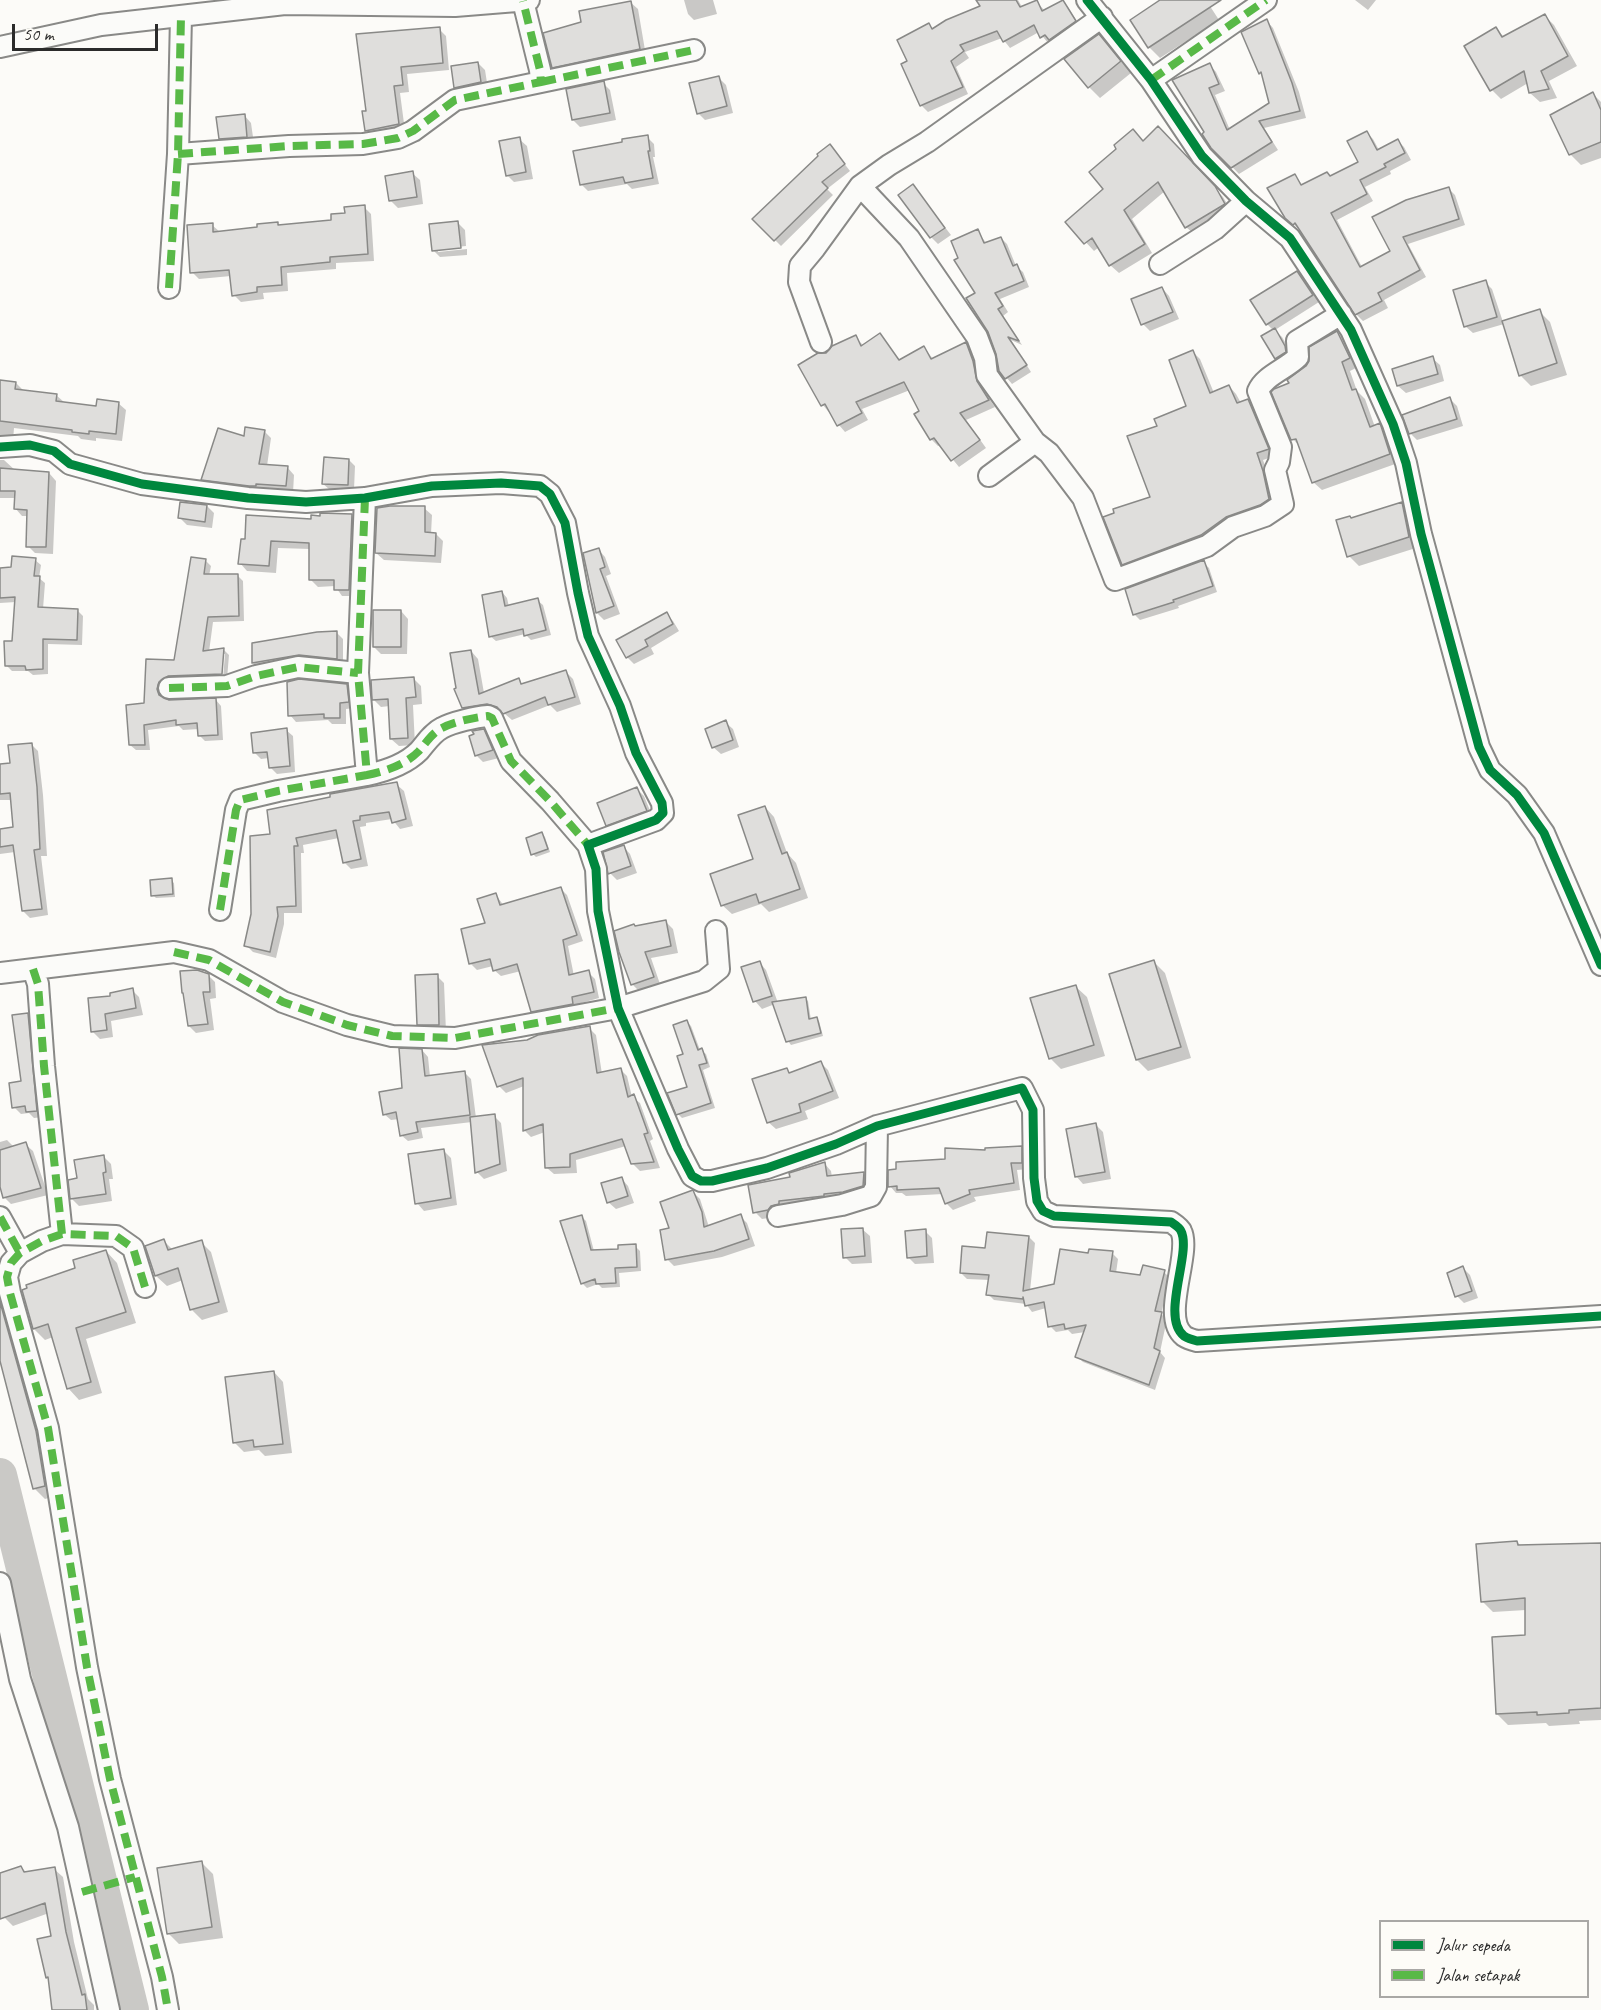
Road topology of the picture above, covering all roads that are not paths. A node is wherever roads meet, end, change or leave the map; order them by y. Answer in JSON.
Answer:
{"nodes":[{"id":1,"x":1088,"y":0,"type":"edge"},
{"id":2,"x":1266,"y":0,"type":"edge"},
{"id":3,"x":525,"y":1,"type":"edge"},
{"id":4,"x":181,"y":16,"type":"junction"},
{"id":5,"x":1102,"y":17,"type":"junction"},
{"id":6,"x":0,"y":47,"type":"edge"},
{"id":7,"x":694,"y":51,"type":"dead end"},
{"id":8,"x":1151,"y":80,"type":"junction"},
{"id":9,"x":541,"y":81,"type":"junction"},
{"id":10,"x":178,"y":154,"type":"junction"},
{"id":11,"x":860,"y":186,"type":"junction"},
{"id":12,"x":1246,"y":201,"type":"junction"},
{"id":13,"x":1160,"y":264,"type":"dead end"},
{"id":14,"x":169,"y":288,"type":"dead end"},
{"id":15,"x":1341,"y":314,"type":"junction"},
{"id":16,"x":821,"y":342,"type":"dead end"},
{"id":17,"x":1035,"y":442,"type":"junction"},
{"id":18,"x":0,"y":447,"type":"edge"},
{"id":19,"x":989,"y":476,"type":"dead end"},
{"id":20,"x":365,"y":498,"type":"junction"},
{"id":21,"x":358,"y":673,"type":"junction"},
{"id":22,"x":169,"y":688,"type":"dead end"},
{"id":23,"x":367,"y":775,"type":"junction"},
{"id":24,"x":588,"y":845,"type":"junction"},
{"id":25,"x":220,"y":910,"type":"dead end"},
{"id":26,"x":716,"y":931,"type":"dead end"},
{"id":27,"x":1601,"y":965,"type":"edge"},
{"id":28,"x":33,"y":969,"type":"junction"},
{"id":29,"x":0,"y":973,"type":"edge"},
{"id":30,"x":618,"y":1008,"type":"junction"},
{"id":31,"x":877,"y":1126,"type":"junction"},
{"id":32,"x":0,"y":1216,"type":"edge"},
{"id":33,"x":778,"y":1216,"type":"dead end"},
{"id":34,"x":62,"y":1234,"type":"junction"},
{"id":35,"x":20,"y":1253,"type":"junction"},
{"id":36,"x":145,"y":1287,"type":"dead end"},
{"id":37,"x":1601,"y":1316,"type":"edge"},
{"id":38,"x":0,"y":1583,"type":"edge"},
{"id":39,"x":109,"y":2010,"type":"edge"},
{"id":40,"x":168,"y":2010,"type":"edge"}],
"edges":[{"from":1,"to":5,"type":"street"},
{"from":2,"to":8,"type":"street"},
{"from":3,"to":4,"type":"street"},
{"from":3,"to":9,"type":"street"},
{"from":4,"to":6,"type":"street"},
{"from":4,"to":10,"type":"street"},
{"from":5,"to":8,"type":"street"},
{"from":5,"to":11,"type":"street"},
{"from":7,"to":9,"type":"street"},
{"from":8,"to":12,"type":"street"},
{"from":9,"to":10,"type":"street"},
{"from":10,"to":14,"type":"street"},
{"from":11,"to":16,"type":"street"},
{"from":11,"to":17,"type":"street"},
{"from":12,"to":13,"type":"street"},
{"from":12,"to":15,"type":"street"},
{"from":15,"to":17,"type":"street"},
{"from":15,"to":27,"type":"street"},
{"from":17,"to":19,"type":"street"},
{"from":18,"to":20,"type":"street"},
{"from":20,"to":21,"type":"street"},
{"from":20,"to":24,"type":"street"},
{"from":21,"to":22,"type":"street"},
{"from":21,"to":23,"type":"street"},
{"from":23,"to":24,"type":"street"},
{"from":23,"to":25,"type":"street"},
{"from":24,"to":30,"type":"street"},
{"from":26,"to":30,"type":"street"},
{"from":28,"to":29,"type":"street"},
{"from":28,"to":30,"type":"street"},
{"from":28,"to":34,"type":"street"},
{"from":30,"to":31,"type":"street"},
{"from":31,"to":33,"type":"street"},
{"from":31,"to":37,"type":"street"},
{"from":32,"to":35,"type":"street"},
{"from":34,"to":35,"type":"street"},
{"from":34,"to":36,"type":"street"},
{"from":35,"to":40,"type":"street"},
{"from":38,"to":39,"type":"street"}]}
